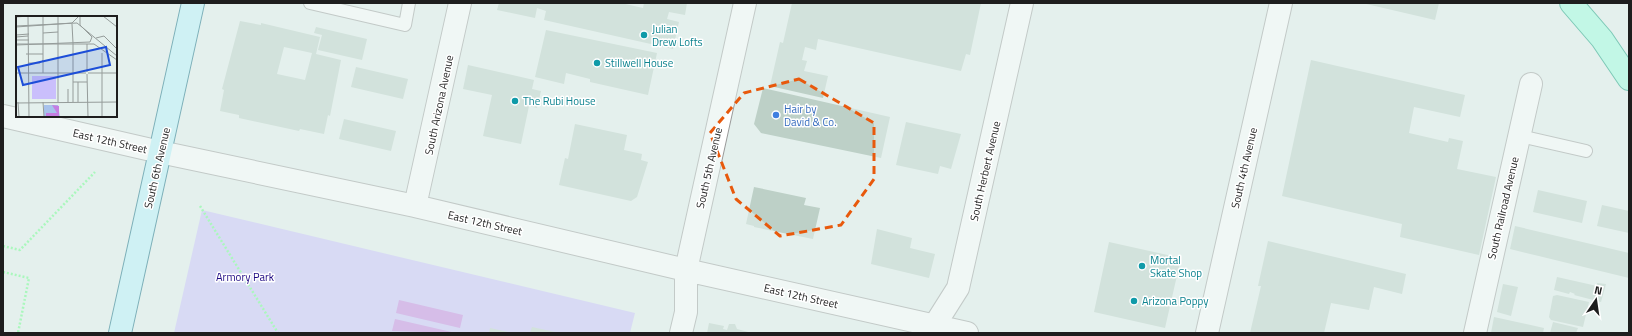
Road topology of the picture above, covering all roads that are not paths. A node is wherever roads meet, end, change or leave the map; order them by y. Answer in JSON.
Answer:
{"nodes":[{"id":1,"x":193,"y":3,"type":"edge"},
{"id":2,"x":310,"y":3,"type":"edge"},
{"id":3,"x":409,"y":3,"type":"edge"},
{"id":4,"x":460,"y":3,"type":"edge"},
{"id":5,"x":744,"y":3,"type":"edge"},
{"id":6,"x":1022,"y":3,"type":"edge"},
{"id":7,"x":1281,"y":3,"type":"edge"},
{"id":8,"x":1571,"y":3,"type":"edge"},
{"id":9,"x":1629,"y":79,"type":"edge"},
{"id":10,"x":1531,"y":84,"type":"dead end"},
{"id":11,"x":3,"y":116,"type":"edge"},
{"id":12,"x":1520,"y":136,"type":"junction"},
{"id":13,"x":1586,"y":151,"type":"dead end"},
{"id":14,"x":160,"y":152,"type":"junction"},
{"id":15,"x":416,"y":206,"type":"junction"},
{"id":16,"x":686,"y":270,"type":"junction"},
{"id":17,"x":933,"y":329,"type":"edge"},
{"id":18,"x":120,"y":333,"type":"edge"},
{"id":19,"x":681,"y":333,"type":"edge"},
{"id":20,"x":967,"y":333,"type":"edge"},
{"id":21,"x":1207,"y":333,"type":"edge"},
{"id":22,"x":1475,"y":333,"type":"edge"}],
"edges":[{"from":1,"to":14,"type":"main road","name":"South 6th Avenue"},
{"from":2,"to":3,"type":"lane"},
{"from":4,"to":15,"type":"street","name":"South Arizona Avenue"},
{"from":5,"to":16,"type":"street","name":"South 5th Avenue"},
{"from":6,"to":17,"type":"street","name":"South Herbert Avenue"},
{"from":7,"to":21,"type":"street","name":"South 4th Avenue"},
{"from":8,"to":9,"type":"main road"},
{"from":10,"to":12,"type":"street","name":"South Railroad Avenue"},
{"from":11,"to":14,"type":"street","name":"East 12th Street"},
{"from":12,"to":13,"type":"lane"},
{"from":12,"to":22,"type":"street","name":"South Railroad Avenue"},
{"from":14,"to":15,"type":"street","name":"East 12th Street"},
{"from":14,"to":18,"type":"main road","name":"South 6th Avenue"},
{"from":15,"to":16,"type":"street","name":"East 12th Street"},
{"from":16,"to":17,"type":"street","name":"East 12th Street"},
{"from":16,"to":19,"type":"street","name":"South 5th Avenue"},
{"from":17,"to":20,"type":"street","name":"East 12th Street"}]}
